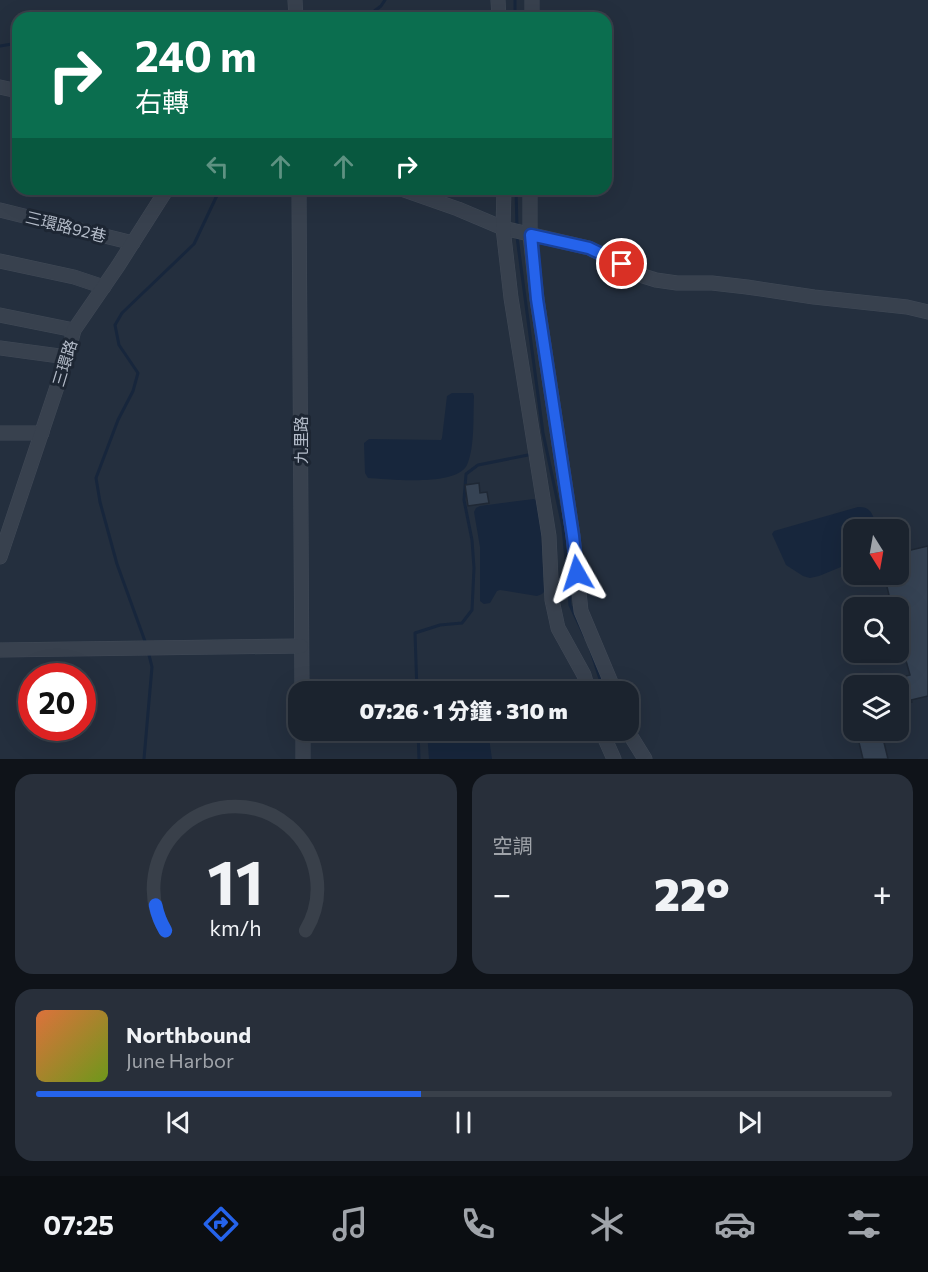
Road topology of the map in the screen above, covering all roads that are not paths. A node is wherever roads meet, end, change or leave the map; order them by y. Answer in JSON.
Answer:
{"nodes":[{"id":1,"x":163,"y":195,"type":"edge"},
{"id":2,"x":299,"y":195,"type":"edge"},
{"id":3,"x":418,"y":195,"type":"edge"},
{"id":4,"x":504,"y":195,"type":"edge"},
{"id":5,"x":530,"y":195,"type":"edge"},
{"id":6,"x":0,"y":210,"type":"edge"},
{"id":7,"x":503,"y":228,"type":"junction"},
{"id":8,"x":531,"y":235,"type":"junction"},
{"id":9,"x":133,"y":243,"type":"junction"},
{"id":10,"x":0,"y":261,"type":"edge"},
{"id":11,"x":104,"y":287,"type":"junction"},
{"id":12,"x":928,"y":312,"type":"edge"},
{"id":13,"x":0,"y":315,"type":"edge"},
{"id":14,"x":74,"y":330,"type":"junction"},
{"id":15,"x":0,"y":348,"type":"edge"},
{"id":16,"x":68,"y":357,"type":"junction"},
{"id":17,"x":0,"y":433,"type":"edge"},
{"id":18,"x":42,"y":433,"type":"junction"},
{"id":19,"x":0,"y":556,"type":"edge"},
{"id":20,"x":301,"y":646,"type":"junction"},
{"id":21,"x":0,"y":650,"type":"edge"},
{"id":22,"x":302,"y":681,"type":"edge"},
{"id":23,"x":586,"y":681,"type":"edge"},
{"id":24,"x":610,"y":681,"type":"edge"},
{"id":25,"x":303,"y":741,"type":"edge"},
{"id":26,"x":607,"y":741,"type":"edge"},
{"id":27,"x":634,"y":741,"type":"edge"},
{"id":28,"x":303,"y":759,"type":"edge"},
{"id":29,"x":614,"y":759,"type":"edge"},
{"id":30,"x":645,"y":759,"type":"edge"}],
"edges":[{"from":1,"to":9,"type":"street","name":"三環路"},
{"from":2,"to":20,"type":"street","name":"九里路"},
{"from":3,"to":7,"type":"street"},
{"from":4,"to":7,"type":"street"},
{"from":5,"to":8,"type":"street"},
{"from":6,"to":9,"type":"street","name":"三環路92巷"},
{"from":7,"to":8,"type":"street"},
{"from":7,"to":23,"type":"street"},
{"from":8,"to":12,"type":"street"},
{"from":8,"to":24,"type":"street"},
{"from":9,"to":11,"type":"street","name":"三環路"},
{"from":10,"to":11,"type":"street"},
{"from":11,"to":14,"type":"street","name":"三環路"},
{"from":13,"to":14,"type":"street"},
{"from":14,"to":16,"type":"street","name":"三環路"},
{"from":15,"to":16,"type":"street"},
{"from":16,"to":18,"type":"street","name":"三環路"},
{"from":17,"to":18,"type":"street"},
{"from":18,"to":19,"type":"street","name":"三環路"},
{"from":20,"to":21,"type":"street"},
{"from":20,"to":22,"type":"street","name":"九里路"},
{"from":25,"to":28,"type":"street"},
{"from":26,"to":29,"type":"street"},
{"from":27,"to":30,"type":"street"}]}
